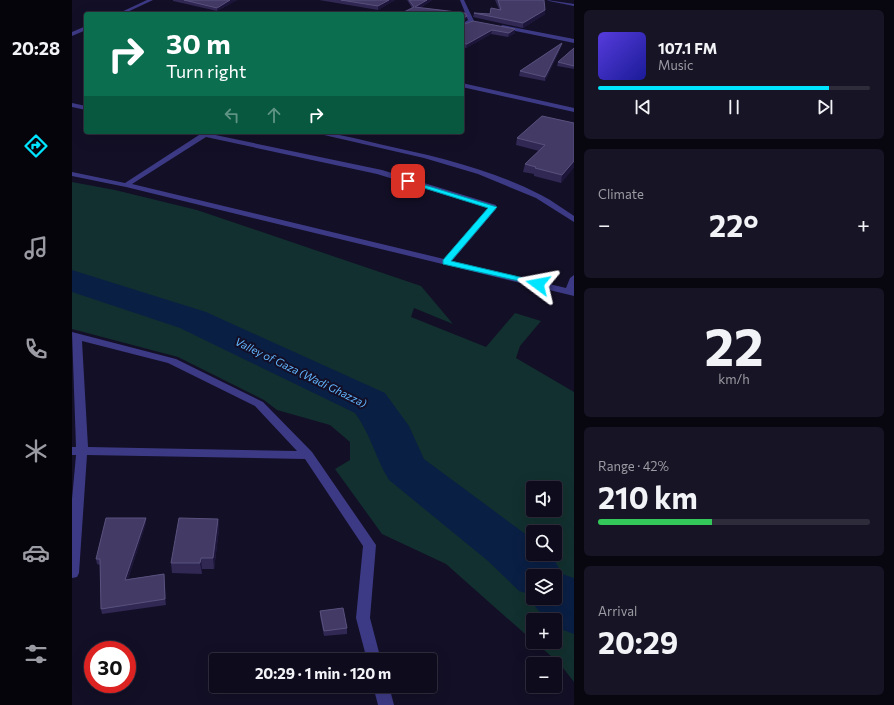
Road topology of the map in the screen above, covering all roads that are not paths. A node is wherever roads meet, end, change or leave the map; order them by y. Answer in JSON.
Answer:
{"nodes":[{"id":1,"x":151,"y":0,"type":"edge"},
{"id":2,"x":462,"y":0,"type":"edge"},
{"id":3,"x":549,"y":0,"type":"edge"},
{"id":4,"x":574,"y":5,"type":"edge"},
{"id":5,"x":124,"y":12,"type":"edge"},
{"id":6,"x":471,"y":21,"type":"junction"},
{"id":7,"x":478,"y":22,"type":"edge"},
{"id":8,"x":464,"y":25,"type":"edge"},
{"id":9,"x":493,"y":25,"type":"edge"},
{"id":10,"x":84,"y":29,"type":"edge"},
{"id":11,"x":72,"y":34,"type":"edge"},
{"id":12,"x":574,"y":41,"type":"edge"},
{"id":13,"x":464,"y":85,"type":"edge"},
{"id":14,"x":72,"y":105,"type":"edge"},
{"id":15,"x":84,"y":108,"type":"edge"},
{"id":16,"x":574,"y":110,"type":"edge"},
{"id":17,"x":200,"y":134,"type":"edge"},
{"id":18,"x":323,"y":134,"type":"edge"},
{"id":19,"x":204,"y":135,"type":"junction"},
{"id":20,"x":72,"y":174,"type":"edge"},
{"id":21,"x":126,"y":185,"type":"junction"},
{"id":22,"x":574,"y":220,"type":"edge"},
{"id":23,"x":446,"y":262,"type":"junction"},
{"id":24,"x":574,"y":278,"type":"edge"},
{"id":25,"x":571,"y":292,"type":"edge"},
{"id":26,"x":74,"y":336,"type":"edge"},
{"id":27,"x":77,"y":451,"type":"edge"},
{"id":28,"x":308,"y":455,"type":"junction"},
{"id":29,"x":72,"y":573,"type":"edge"},
{"id":30,"x":372,"y":653,"type":"edge"},
{"id":31,"x":383,"y":693,"type":"edge"},
{"id":32,"x":386,"y":705,"type":"edge"}],
"edges":[{"from":1,"to":5,"type":"street"},
{"from":2,"to":6,"type":"street"},
{"from":3,"to":4,"type":"street"},
{"from":6,"to":7,"type":"street"},
{"from":6,"to":8,"type":"street"},
{"from":9,"to":12,"type":"street"},
{"from":10,"to":11,"type":"street"},
{"from":13,"to":16,"type":"street"},
{"from":14,"to":15,"type":"street"},
{"from":17,"to":19,"type":"street"},
{"from":18,"to":22,"type":"street"},
{"from":19,"to":21,"type":"street"},
{"from":19,"to":23,"type":"street"},
{"from":20,"to":21,"type":"street"},
{"from":21,"to":23,"type":"street"},
{"from":23,"to":25,"type":"street"},
{"from":24,"to":25,"type":"street"},
{"from":26,"to":27,"type":"street"},
{"from":26,"to":28,"type":"street"},
{"from":27,"to":28,"type":"street"},
{"from":27,"to":29,"type":"street"},
{"from":28,"to":30,"type":"street"},
{"from":31,"to":32,"type":"street"}]}
